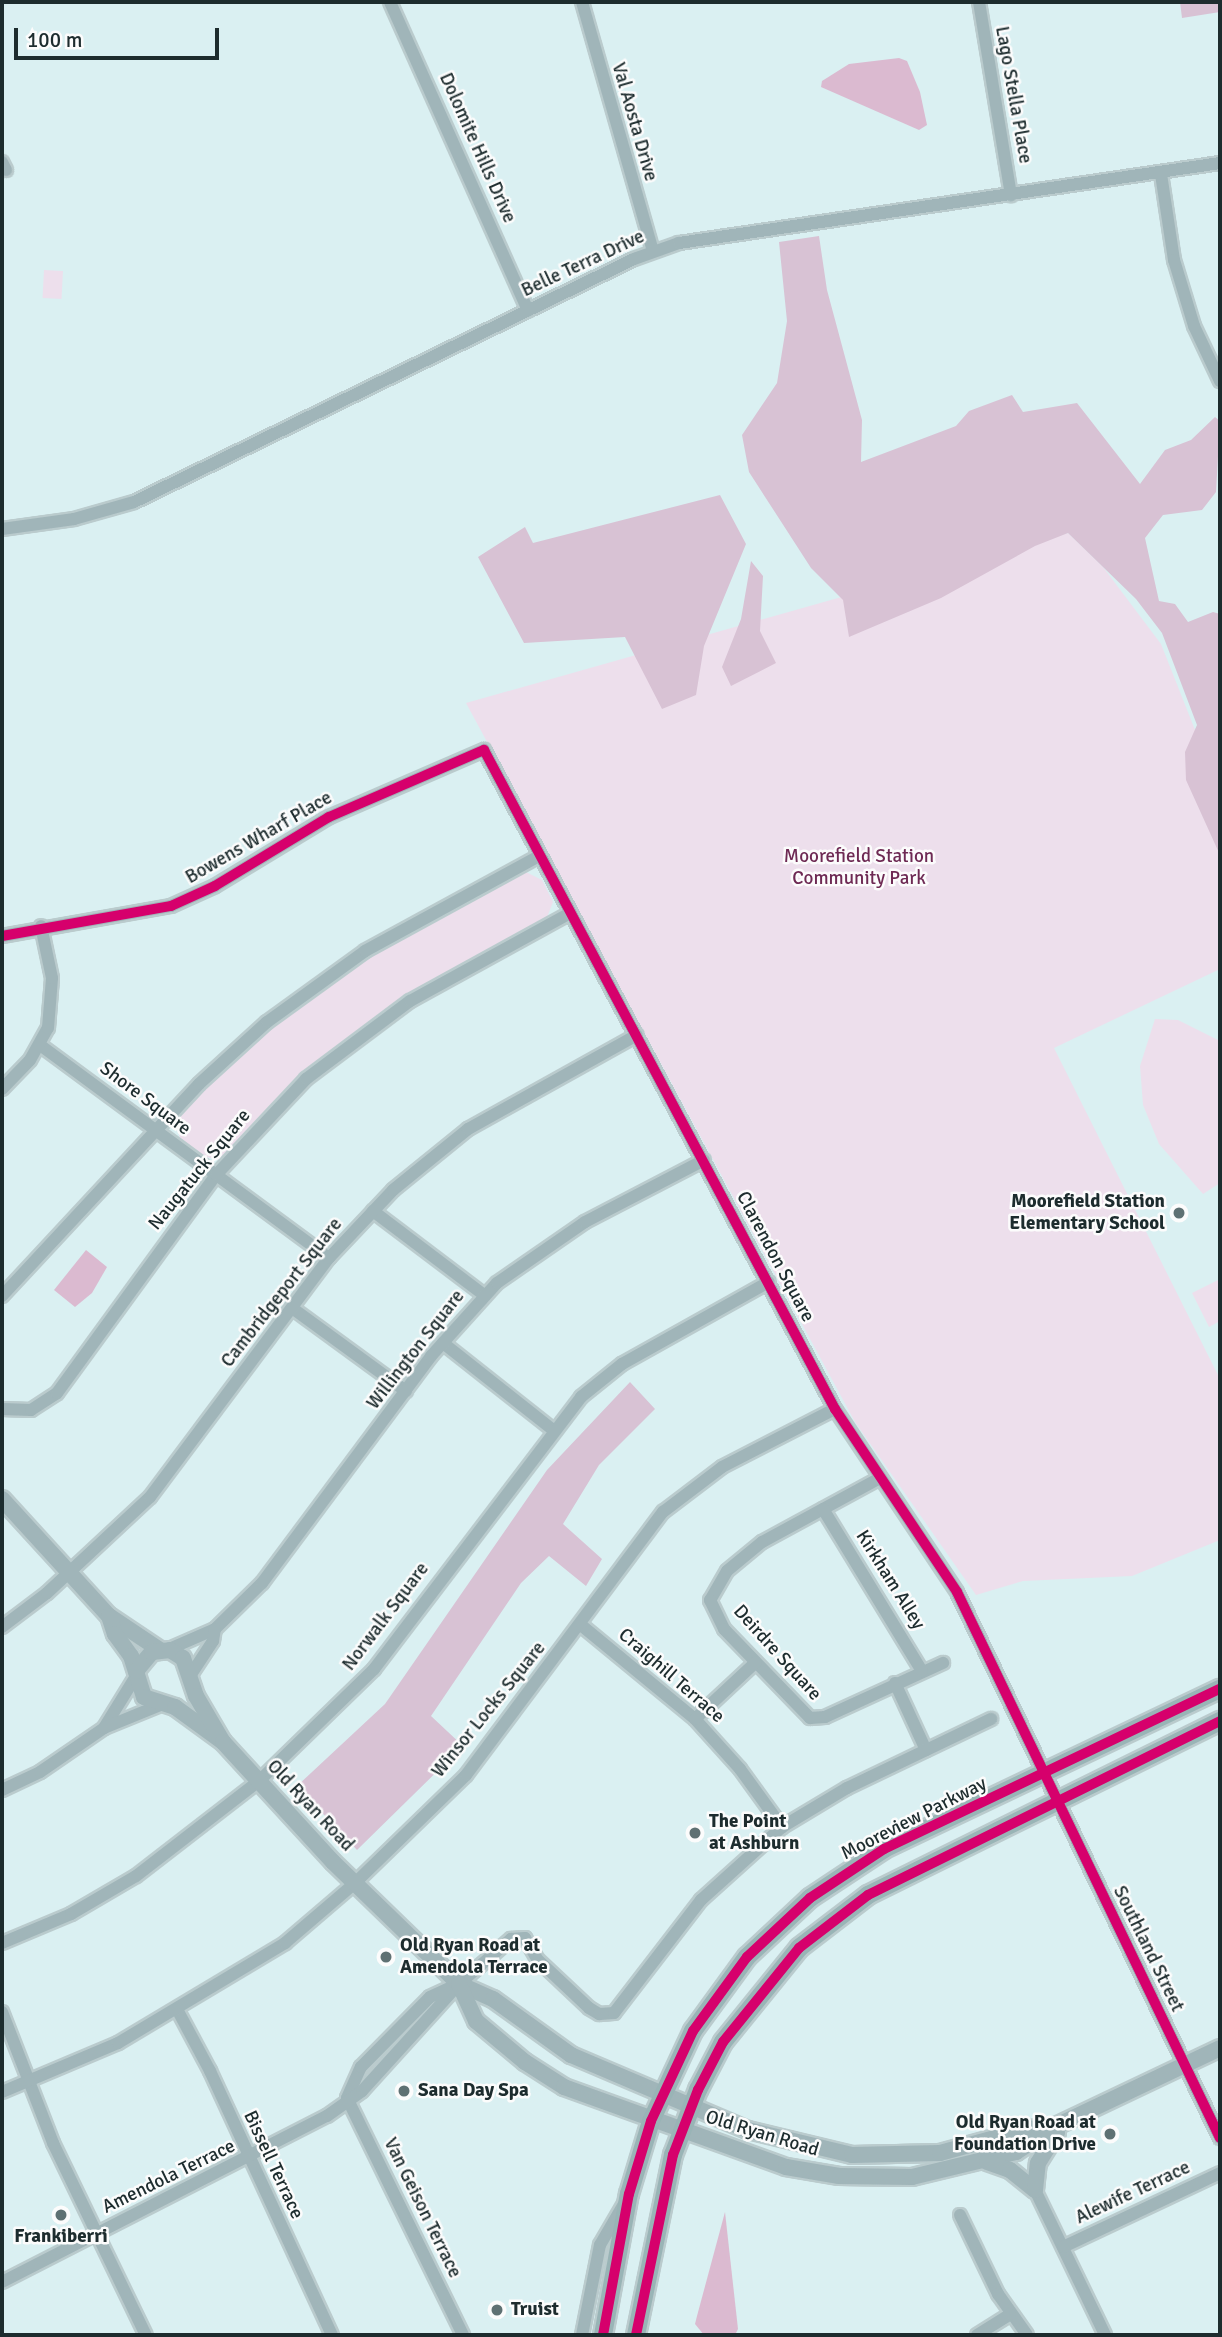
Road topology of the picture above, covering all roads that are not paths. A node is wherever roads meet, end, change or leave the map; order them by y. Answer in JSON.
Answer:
{"nodes":[{"id":1,"x":390,"y":2,"type":"edge"},
{"id":2,"x":582,"y":2,"type":"edge"},
{"id":3,"x":979,"y":2,"type":"edge"},
{"id":4,"x":1220,"y":163,"type":"edge"},
{"id":5,"x":1161,"y":174,"type":"junction"},
{"id":6,"x":1011,"y":195,"type":"junction"},
{"id":7,"x":653,"y":251,"type":"junction"},
{"id":8,"x":528,"y":310,"type":"junction"},
{"id":9,"x":1220,"y":380,"type":"edge"},
{"id":10,"x":2,"y":529,"type":"edge"},
{"id":11,"x":484,"y":750,"type":"joint"},
{"id":12,"x":539,"y":856,"type":"junction"},
{"id":13,"x":570,"y":913,"type":"junction"},
{"id":14,"x":41,"y":926,"type":"junction"},
{"id":15,"x":2,"y":936,"type":"edge"},
{"id":16,"x":637,"y":1035,"type":"junction"},
{"id":17,"x":40,"y":1045,"type":"junction"},
{"id":18,"x":2,"y":1089,"type":"edge"},
{"id":19,"x":155,"y":1131,"type":"junction"},
{"id":20,"x":704,"y":1160,"type":"junction"},
{"id":21,"x":216,"y":1175,"type":"junction"},
{"id":22,"x":373,"y":1211,"type":"junction"},
{"id":23,"x":329,"y":1258,"type":"junction"},
{"id":24,"x":769,"y":1282,"type":"junction"},
{"id":25,"x":484,"y":1295,"type":"junction"},
{"id":26,"x":2,"y":1296,"type":"edge"},
{"id":27,"x":292,"y":1308,"type":"junction"},
{"id":28,"x":443,"y":1343,"type":"junction"},
{"id":29,"x":406,"y":1391,"type":"junction"},
{"id":30,"x":2,"y":1409,"type":"edge"},
{"id":31,"x":835,"y":1409,"type":"junction"},
{"id":32,"x":552,"y":1429,"type":"junction"},
{"id":33,"x":880,"y":1478,"type":"junction"},
{"id":34,"x":2,"y":1499,"type":"edge"},
{"id":35,"x":823,"y":1509,"type":"junction"},
{"id":36,"x":69,"y":1573,"type":"junction"},
{"id":37,"x":109,"y":1616,"type":"junction"},
{"id":38,"x":581,"y":1625,"type":"junction"},
{"id":39,"x":2,"y":1627,"type":"edge"},
{"id":40,"x":215,"y":1629,"type":"junction"},
{"id":41,"x":164,"y":1650,"type":"junction"},
{"id":42,"x":756,"y":1662,"type":"junction"},
{"id":43,"x":943,"y":1663,"type":"dead end"},
{"id":44,"x":922,"y":1671,"type":"junction"},
{"id":45,"x":136,"y":1673,"type":"junction"},
{"id":46,"x":190,"y":1678,"type":"junction"},
{"id":47,"x":895,"y":1683,"type":"junction"},
{"id":48,"x":1220,"y":1689,"type":"edge"},
{"id":49,"x":161,"y":1705,"type":"junction"},
{"id":50,"x":695,"y":1719,"type":"junction"},
{"id":51,"x":991,"y":1719,"type":"dead end"},
{"id":52,"x":1220,"y":1721,"type":"edge"},
{"id":53,"x":104,"y":1728,"type":"junction"},
{"id":54,"x":223,"y":1742,"type":"junction"},
{"id":55,"x":926,"y":1749,"type":"junction"},
{"id":56,"x":1045,"y":1774,"type":"junction"},
{"id":57,"x":258,"y":1782,"type":"junction"},
{"id":58,"x":2,"y":1790,"type":"edge"},
{"id":59,"x":1057,"y":1800,"type":"junction"},
{"id":60,"x":782,"y":1827,"type":"junction"},
{"id":61,"x":355,"y":1883,"type":"junction"},
{"id":62,"x":2,"y":1943,"type":"edge"},
{"id":63,"x":459,"y":1984,"type":"junction"},
{"id":64,"x":178,"y":2011,"type":"junction"},
{"id":65,"x":2,"y":2012,"type":"edge"},
{"id":66,"x":1220,"y":2048,"type":"edge"},
{"id":67,"x":1185,"y":2065,"type":"junction"},
{"id":68,"x":30,"y":2083,"type":"junction"},
{"id":69,"x":2,"y":2092,"type":"edge"},
{"id":70,"x":662,"y":2093,"type":"junction"},
{"id":71,"x":347,"y":2098,"type":"junction"},
{"id":72,"x":692,"y":2105,"type":"junction"},
{"id":73,"x":651,"y":2121,"type":"junction"},
{"id":74,"x":1060,"y":2124,"type":"junction"},
{"id":75,"x":681,"y":2131,"type":"junction"},
{"id":76,"x":1220,"y":2138,"type":"edge"},
{"id":77,"x":248,"y":2160,"type":"junction"},
{"id":78,"x":985,"y":2162,"type":"junction"},
{"id":79,"x":1220,"y":2173,"type":"edge"},
{"id":80,"x":1035,"y":2190,"type":"junction"},
{"id":81,"x":629,"y":2194,"type":"junction"},
{"id":82,"x":960,"y":2216,"type":"dead end"},
{"id":83,"x":96,"y":2234,"type":"junction"},
{"id":84,"x":1063,"y":2247,"type":"junction"},
{"id":85,"x":2,"y":2282,"type":"edge"},
{"id":86,"x":1010,"y":2314,"type":"junction"},
{"id":87,"x":146,"y":2335,"type":"edge"},
{"id":88,"x":332,"y":2335,"type":"edge"},
{"id":89,"x":463,"y":2335,"type":"edge"},
{"id":90,"x":582,"y":2335,"type":"edge"},
{"id":91,"x":603,"y":2335,"type":"edge"},
{"id":92,"x":636,"y":2335,"type":"edge"},
{"id":93,"x":976,"y":2335,"type":"edge"},
{"id":94,"x":1027,"y":2335,"type":"edge"},
{"id":95,"x":1105,"y":2335,"type":"edge"}],
"edges":[{"from":1,"to":8,"type":"street","name":"Dolomite Hills Drive"},
{"from":2,"to":7,"type":"street","name":"Val Aosta Drive"},
{"from":3,"to":6,"type":"street","name":"Lago Stella Place"},
{"from":4,"to":5,"type":"street","name":"Belle Terra Drive"},
{"from":5,"to":6,"type":"street","name":"Belle Terra Drive"},
{"from":5,"to":9,"type":"street"},
{"from":6,"to":7,"type":"street","name":"Belle Terra Drive"},
{"from":7,"to":8,"type":"street","name":"Belle Terra Drive"},
{"from":8,"to":10,"type":"street","name":"Belle Terra Drive"},
{"from":11,"to":12,"type":"street","name":"Clarendon Square"},
{"from":11,"to":14,"type":"street","name":"Bowens Wharf Place"},
{"from":12,"to":13,"type":"street","name":"Clarendon Square"},
{"from":12,"to":19,"type":"street"},
{"from":13,"to":16,"type":"street","name":"Clarendon Square"},
{"from":13,"to":21,"type":"street","name":"Naugatuck Square"},
{"from":14,"to":15,"type":"street","name":"Bowens Wharf Place"},
{"from":14,"to":17,"type":"street"},
{"from":16,"to":20,"type":"street","name":"Clarendon Square"},
{"from":16,"to":22,"type":"street","name":"Cambridgeport Square"},
{"from":17,"to":18,"type":"street"},
{"from":17,"to":19,"type":"street","name":"Shore Square"},
{"from":19,"to":21,"type":"street","name":"Shore Square"},
{"from":19,"to":26,"type":"street"},
{"from":20,"to":24,"type":"street","name":"Clarendon Square"},
{"from":20,"to":25,"type":"street","name":"Willington Square"},
{"from":21,"to":23,"type":"street","name":"Shore Square"},
{"from":21,"to":30,"type":"street","name":"Naugatuck Square"},
{"from":22,"to":23,"type":"street","name":"Cambridgeport Square"},
{"from":22,"to":25,"type":"street"},
{"from":23,"to":27,"type":"street","name":"Cambridgeport Square"},
{"from":24,"to":31,"type":"street","name":"Clarendon Square"},
{"from":24,"to":32,"type":"street","name":"Norwalk Square"},
{"from":25,"to":28,"type":"street","name":"Willington Square"},
{"from":27,"to":29,"type":"street"},
{"from":27,"to":36,"type":"street","name":"Cambridgeport Square"},
{"from":28,"to":29,"type":"street","name":"Willington Square"},
{"from":28,"to":32,"type":"street"},
{"from":29,"to":40,"type":"street","name":"Willington Square"},
{"from":31,"to":33,"type":"street","name":"Clarendon Square"},
{"from":31,"to":38,"type":"street","name":"Winsor Locks Square"},
{"from":32,"to":57,"type":"street","name":"Norwalk Square"},
{"from":33,"to":35,"type":"street","name":"Deirdre Square"},
{"from":33,"to":56,"type":"street","name":"Clarendon Square"},
{"from":34,"to":36,"type":"street","name":"Old Ryan Road"},
{"from":35,"to":42,"type":"street","name":"Deirdre Square"},
{"from":35,"to":44,"type":"street","name":"Kirkham Alley"},
{"from":36,"to":37,"type":"street","name":"Old Ryan Road"},
{"from":36,"to":39,"type":"street","name":"Cambridgeport Square"},
{"from":37,"to":41,"type":"street","name":"Old Ryan Road"},
{"from":37,"to":45,"type":"street","name":"Old Ryan Road"},
{"from":38,"to":50,"type":"street","name":"Craighill Terrace"},
{"from":38,"to":61,"type":"street","name":"Winsor Locks Square"},
{"from":40,"to":41,"type":"street","name":"Willington Square"},
{"from":40,"to":46,"type":"street","name":"Willington Square"},
{"from":41,"to":45,"type":"street"},
{"from":41,"to":46,"type":"street","name":"Old Ryan Road"},
{"from":42,"to":47,"type":"street","name":"Deirdre Square"},
{"from":42,"to":50,"type":"street"},
{"from":43,"to":44,"type":"street","name":"Deirdre Square"},
{"from":44,"to":47,"type":"street","name":"Deirdre Square"},
{"from":45,"to":49,"type":"street","name":"Old Ryan Road"},
{"from":45,"to":53,"type":"street"},
{"from":46,"to":49,"type":"street"},
{"from":46,"to":54,"type":"street","name":"Old Ryan Road"},
{"from":47,"to":55,"type":"street"},
{"from":48,"to":56,"type":"main road","name":"Mooreview Parkway"},
{"from":49,"to":53,"type":"street"},
{"from":49,"to":54,"type":"street","name":"Old Ryan Road"},
{"from":50,"to":60,"type":"street","name":"Craighill Terrace"},
{"from":51,"to":55,"type":"street"},
{"from":52,"to":59,"type":"main road"},
{"from":53,"to":58,"type":"street"},
{"from":54,"to":57,"type":"street","name":"Old Ryan Road"},
{"from":55,"to":60,"type":"street"},
{"from":56,"to":59,"type":"street","name":"Southland Street"},
{"from":56,"to":70,"type":"main road","name":"Mooreview Parkway"},
{"from":57,"to":61,"type":"street","name":"Old Ryan Road"},
{"from":57,"to":62,"type":"street","name":"Norwalk Square"},
{"from":59,"to":67,"type":"street","name":"Southland Street"},
{"from":59,"to":72,"type":"main road"},
{"from":60,"to":63,"type":"street","name":"Amendola Terrace"},
{"from":61,"to":63,"type":"street","name":"Old Ryan Road"},
{"from":61,"to":64,"type":"street","name":"Winsor Locks Square"},
{"from":63,"to":70,"type":"street","name":"Old Ryan Road"},
{"from":63,"to":71,"type":"street","name":"Amendola Terrace"},
{"from":63,"to":73,"type":"street","name":"Old Ryan Road"},
{"from":64,"to":68,"type":"street","name":"Winsor Locks Square"},
{"from":64,"to":77,"type":"street","name":"Bissell Terrace"},
{"from":65,"to":68,"type":"street"},
{"from":66,"to":67,"type":"street","name":"Old Ryan Road"},
{"from":67,"to":74,"type":"street","name":"Old Ryan Road"},
{"from":67,"to":76,"type":"street","name":"Southland Street"},
{"from":68,"to":69,"type":"street","name":"Winsor Locks Square"},
{"from":68,"to":83,"type":"street"},
{"from":70,"to":72,"type":"street","name":"Old Ryan Road"},
{"from":70,"to":73,"type":"main road","name":"Mooreview Parkway"},
{"from":71,"to":77,"type":"street","name":"Amendola Terrace"},
{"from":71,"to":89,"type":"street","name":"Van Geison Terrace"},
{"from":72,"to":74,"type":"street","name":"Old Ryan Road"},
{"from":72,"to":75,"type":"main road"},
{"from":73,"to":75,"type":"street","name":"Old Ryan Road"},
{"from":73,"to":81,"type":"main road","name":"Mooreview Parkway"},
{"from":74,"to":78,"type":"street","name":"Old Ryan Road"},
{"from":74,"to":80,"type":"street"},
{"from":75,"to":78,"type":"street","name":"Old Ryan Road"},
{"from":75,"to":92,"type":"main road"},
{"from":77,"to":83,"type":"street","name":"Amendola Terrace"},
{"from":77,"to":88,"type":"street","name":"Bissell Terrace"},
{"from":78,"to":80,"type":"street"},
{"from":79,"to":84,"type":"street","name":"Alewife Terrace"},
{"from":80,"to":84,"type":"street"},
{"from":81,"to":90,"type":"street"},
{"from":81,"to":91,"type":"main road","name":"Mooreview Parkway"},
{"from":82,"to":86,"type":"street"},
{"from":83,"to":85,"type":"street","name":"Amendola Terrace"},
{"from":83,"to":87,"type":"street"},
{"from":84,"to":95,"type":"street"},
{"from":86,"to":93,"type":"street"},
{"from":86,"to":94,"type":"street"}]}
